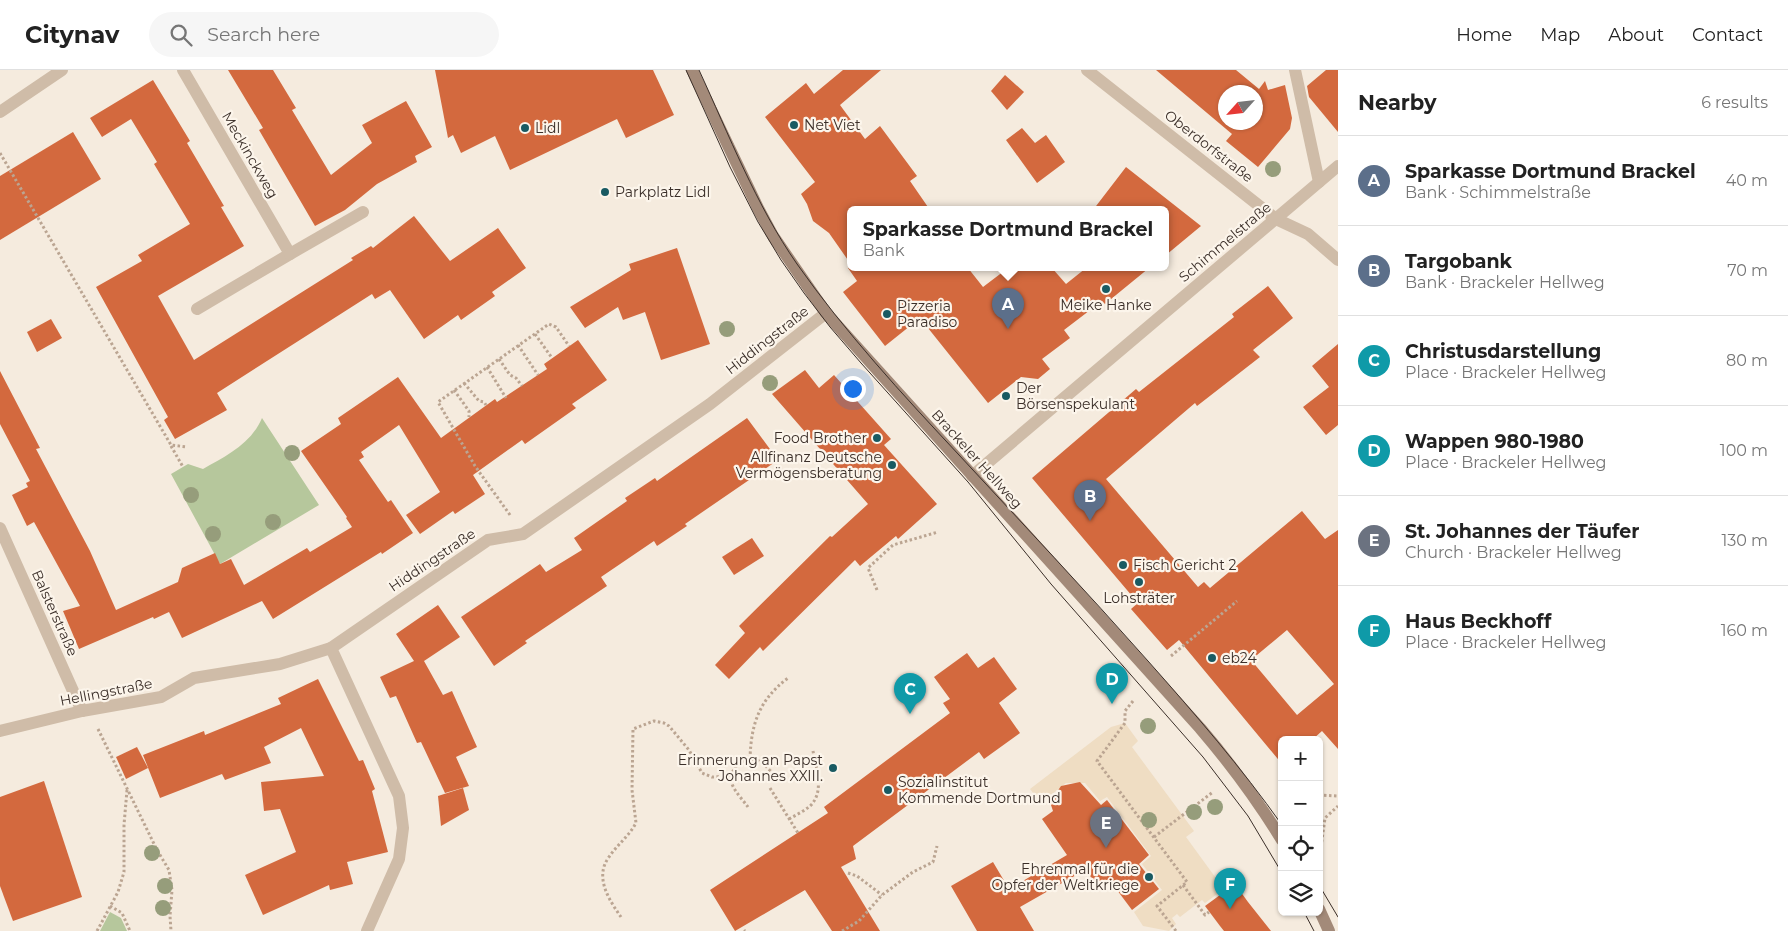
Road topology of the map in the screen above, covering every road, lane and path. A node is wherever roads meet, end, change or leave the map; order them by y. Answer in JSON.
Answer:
{"nodes":[{"id":1,"x":62,"y":70,"type":"edge"},
{"id":2,"x":183,"y":70,"type":"edge"},
{"id":3,"x":692,"y":70,"type":"edge"},
{"id":4,"x":1087,"y":70,"type":"edge"},
{"id":5,"x":1295,"y":70,"type":"edge"},
{"id":6,"x":0,"y":112,"type":"edge"},
{"id":7,"x":0,"y":153,"type":"edge"},
{"id":8,"x":1338,"y":166,"type":"edge"},
{"id":9,"x":1319,"y":182,"type":"junction"},
{"id":10,"x":363,"y":212,"type":"dead end"},
{"id":11,"x":1276,"y":218,"type":"junction"},
{"id":12,"x":290,"y":254,"type":"junction"},
{"id":13,"x":1338,"y":260,"type":"edge"},
{"id":14,"x":198,"y":309,"type":"dead end"},
{"id":15,"x":826,"y":313,"type":"junction"},
{"id":16,"x":535,"y":334,"type":"junction"},
{"id":17,"x":518,"y":345,"type":"junction"},
{"id":18,"x":569,"y":346,"type":"dead end"},
{"id":19,"x":552,"y":358,"type":"dead end"},
{"id":20,"x":499,"y":359,"type":"junction"},
{"id":21,"x":487,"y":367,"type":"junction"},
{"id":22,"x":538,"y":375,"type":"dead end"},
{"id":23,"x":464,"y":383,"type":"junction"},
{"id":24,"x":522,"y":386,"type":"dead end"},
{"id":25,"x":454,"y":390,"type":"junction"},
{"id":26,"x":506,"y":398,"type":"dead end"},
{"id":27,"x":486,"y":405,"type":"dead end"},
{"id":28,"x":469,"y":417,"type":"dead end"},
{"id":29,"x":171,"y":445,"type":"junction"},
{"id":30,"x":187,"y":447,"type":"dead end"},
{"id":31,"x":183,"y":467,"type":"dead end"},
{"id":32,"x":972,"y":476,"type":"junction"},
{"id":33,"x":0,"y":528,"type":"edge"},
{"id":34,"x":938,"y":532,"type":"dead end"},
{"id":35,"x":523,"y":534,"type":"junction"},
{"id":36,"x":877,"y":590,"type":"dead end"},
{"id":37,"x":1237,"y":601,"type":"dead end"},
{"id":38,"x":331,"y":648,"type":"junction"},
{"id":39,"x":1171,"y":656,"type":"dead end"},
{"id":40,"x":788,"y":678,"type":"dead end"},
{"id":41,"x":1133,"y":701,"type":"dead end"},
{"id":42,"x":85,"y":710,"type":"junction"},
{"id":43,"x":0,"y":731,"type":"edge"},
{"id":44,"x":813,"y":751,"type":"dead end"},
{"id":45,"x":750,"y":760,"type":"junction"},
{"id":46,"x":732,"y":776,"type":"junction"},
{"id":47,"x":779,"y":780,"type":"dead end"},
{"id":48,"x":770,"y":788,"type":"dead end"},
{"id":49,"x":127,"y":790,"type":"junction"},
{"id":50,"x":1213,"y":792,"type":"dead end"},
{"id":51,"x":1323,"y":795,"type":"edge"},
{"id":52,"x":1338,"y":796,"type":"edge"},
{"id":53,"x":1338,"y":806,"type":"edge"},
{"id":54,"x":748,"y":807,"type":"dead end"},
{"id":55,"x":789,"y":819,"type":"junction"},
{"id":56,"x":1323,"y":832,"type":"edge"},
{"id":57,"x":798,"y":833,"type":"dead end"},
{"id":58,"x":1278,"y":834,"type":"edge"},
{"id":59,"x":1154,"y":837,"type":"junction"},
{"id":60,"x":937,"y":846,"type":"dead end"},
{"id":61,"x":848,"y":872,"type":"dead end"},
{"id":62,"x":1183,"y":885,"type":"junction"},
{"id":63,"x":882,"y":895,"type":"junction"},
{"id":64,"x":110,"y":906,"type":"junction"},
{"id":65,"x":1209,"y":912,"type":"dead end"},
{"id":66,"x":1322,"y":916,"type":"edge"},
{"id":67,"x":621,"y":917,"type":"dead end"},
{"id":68,"x":1338,"y":922,"type":"edge"},
{"id":69,"x":99,"y":930,"type":"edge"},
{"id":70,"x":130,"y":931,"type":"edge"},
{"id":71,"x":171,"y":931,"type":"edge"},
{"id":72,"x":368,"y":931,"type":"edge"},
{"id":73,"x":842,"y":931,"type":"edge"},
{"id":74,"x":1176,"y":931,"type":"edge"},
{"id":75,"x":1329,"y":931,"type":"edge"}],
"edges":[{"from":1,"to":6,"type":"street"},
{"from":2,"to":12,"type":"street","name":"Meckinckweg"},
{"from":3,"to":15,"type":"main road","name":"Brackeler Hellweg"},
{"from":4,"to":11,"type":"street","name":"Oberdorfstraße"},
{"from":5,"to":9,"type":"street"},
{"from":7,"to":29,"type":"path"},
{"from":8,"to":9,"type":"street","name":"Schimmelstraße"},
{"from":9,"to":11,"type":"street","name":"Schimmelstraße"},
{"from":10,"to":12,"type":"street"},
{"from":11,"to":13,"type":"street","name":"Oberdorfstraße"},
{"from":11,"to":32,"type":"street","name":"Schimmelstraße"},
{"from":12,"to":14,"type":"street"},
{"from":15,"to":32,"type":"main road","name":"Brackeler Hellweg"},
{"from":15,"to":35,"type":"street","name":"Hiddingstraße"},
{"from":16,"to":17,"type":"path"},
{"from":16,"to":18,"type":"path"},
{"from":16,"to":19,"type":"path"},
{"from":17,"to":20,"type":"path"},
{"from":17,"to":22,"type":"path"},
{"from":20,"to":21,"type":"path"},
{"from":20,"to":24,"type":"path"},
{"from":21,"to":23,"type":"path"},
{"from":21,"to":26,"type":"path"},
{"from":23,"to":25,"type":"path"},
{"from":23,"to":27,"type":"path"},
{"from":25,"to":28,"type":"path"},
{"from":25,"to":35,"type":"path"},
{"from":29,"to":30,"type":"path"},
{"from":29,"to":31,"type":"path"},
{"from":32,"to":58,"type":"main road","name":"Brackeler Hellweg"},
{"from":33,"to":42,"type":"street","name":"Balsterstraße"},
{"from":34,"to":36,"type":"path"},
{"from":35,"to":38,"type":"street","name":"Hiddingstraße"},
{"from":37,"to":39,"type":"path"},
{"from":38,"to":42,"type":"street","name":"Hellingstraße"},
{"from":38,"to":72,"type":"street"},
{"from":40,"to":45,"type":"path"},
{"from":41,"to":59,"type":"path"},
{"from":42,"to":43,"type":"street","name":"Hellingstraße"},
{"from":42,"to":49,"type":"path"},
{"from":44,"to":55,"type":"path"},
{"from":45,"to":46,"type":"path"},
{"from":45,"to":47,"type":"path"},
{"from":46,"to":54,"type":"path"},
{"from":46,"to":67,"type":"path"},
{"from":48,"to":55,"type":"path"},
{"from":49,"to":64,"type":"path"},
{"from":49,"to":71,"type":"path"},
{"from":50,"to":59,"type":"path"},
{"from":51,"to":52,"type":"path"},
{"from":53,"to":56,"type":"path"},
{"from":55,"to":57,"type":"path"},
{"from":59,"to":62,"type":"path"},
{"from":60,"to":63,"type":"path"},
{"from":61,"to":63,"type":"path"},
{"from":62,"to":65,"type":"path"},
{"from":62,"to":74,"type":"path"},
{"from":63,"to":73,"type":"path"},
{"from":64,"to":69,"type":"path"},
{"from":64,"to":70,"type":"path"},
{"from":66,"to":75,"type":"main road"},
{"from":68,"to":75,"type":"main road"}]}
